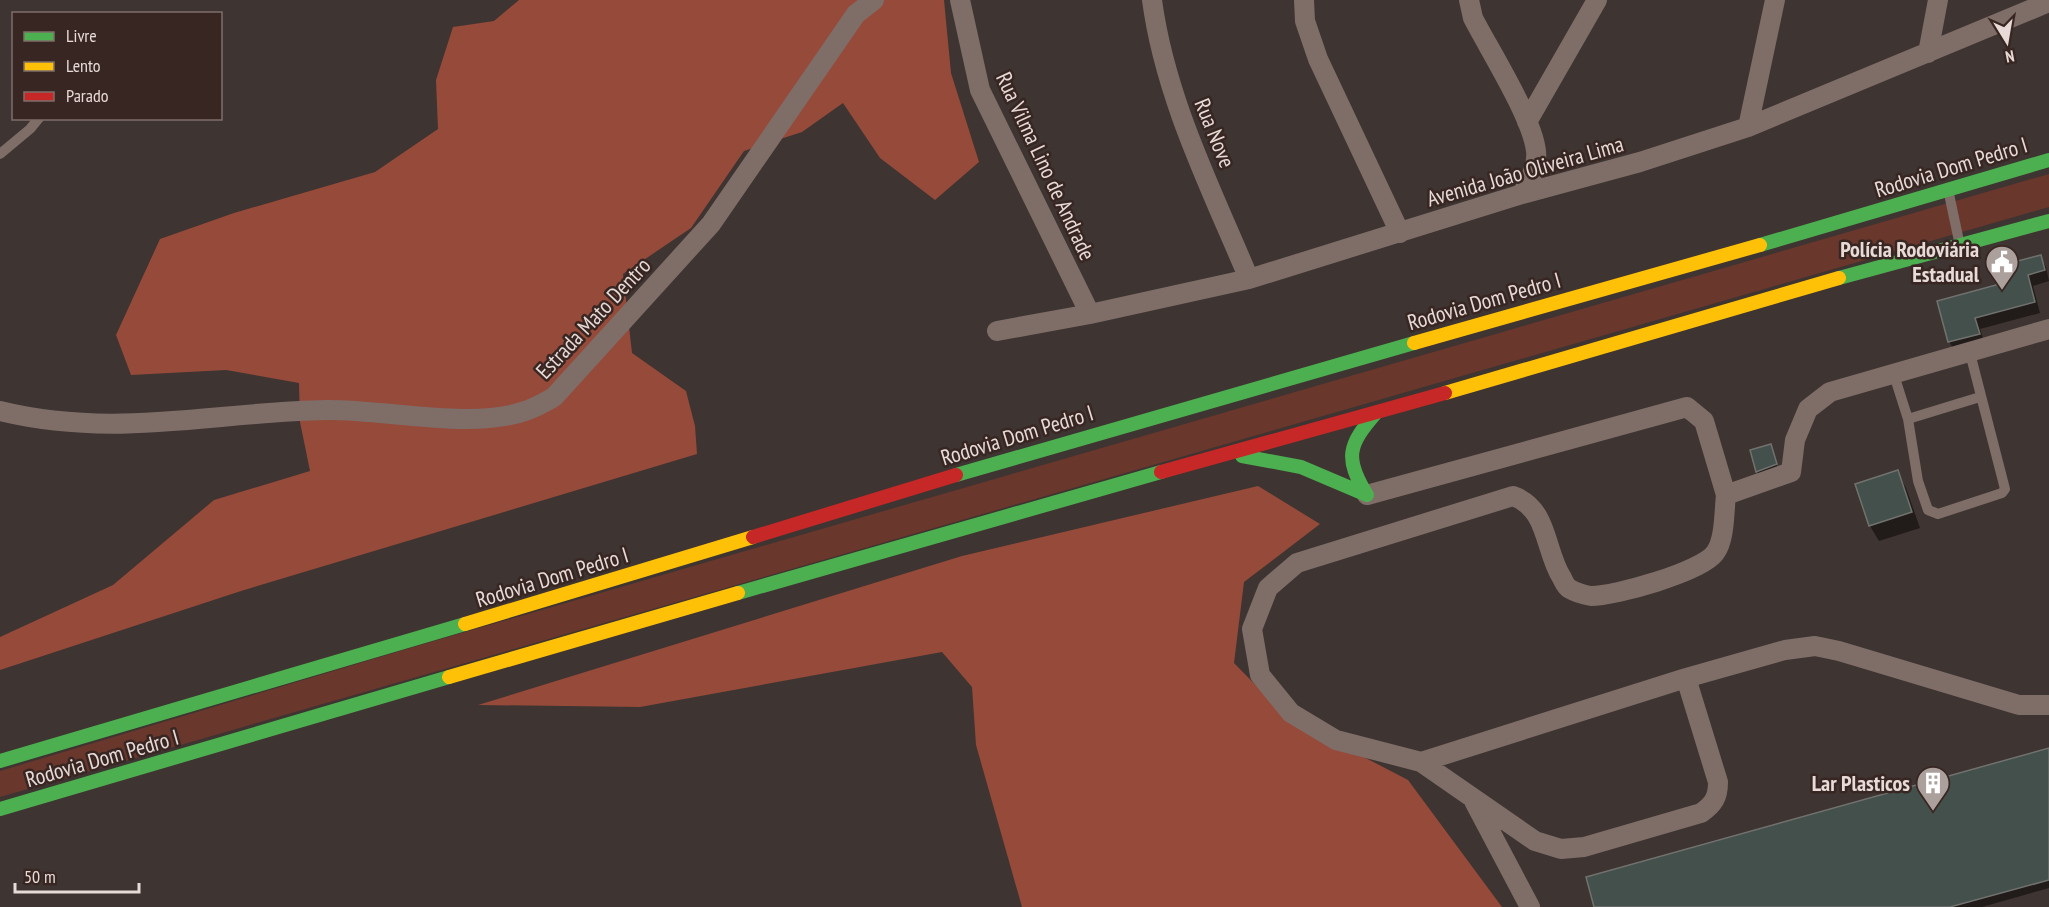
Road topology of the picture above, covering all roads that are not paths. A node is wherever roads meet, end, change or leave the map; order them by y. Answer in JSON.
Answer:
{"nodes":[{"id":1,"x":874,"y":0,"type":"edge"},
{"id":2,"x":960,"y":0,"type":"edge"},
{"id":3,"x":1152,"y":0,"type":"edge"},
{"id":4,"x":1304,"y":0,"type":"edge"},
{"id":5,"x":1469,"y":0,"type":"edge"},
{"id":6,"x":1597,"y":0,"type":"edge"},
{"id":7,"x":1775,"y":0,"type":"edge"},
{"id":8,"x":1938,"y":0,"type":"edge"},
{"id":9,"x":2049,"y":2,"type":"edge"},
{"id":10,"x":1928,"y":53,"type":"junction"},
{"id":11,"x":37,"y":120,"type":"edge"},
{"id":12,"x":1527,"y":122,"type":"junction"},
{"id":13,"x":1748,"y":127,"type":"junction"},
{"id":14,"x":0,"y":154,"type":"edge"},
{"id":15,"x":2049,"y":160,"type":"edge"},
{"id":16,"x":1948,"y":191,"type":"junction"},
{"id":17,"x":1522,"y":194,"type":"junction"},
{"id":18,"x":2049,"y":221,"type":"edge"},
{"id":19,"x":1400,"y":233,"type":"junction"},
{"id":20,"x":1960,"y":244,"type":"junction"},
{"id":21,"x":1249,"y":279,"type":"junction"},
{"id":22,"x":1090,"y":314,"type":"junction"},
{"id":23,"x":2049,"y":329,"type":"edge"},
{"id":24,"x":997,"y":331,"type":"dead end"},
{"id":25,"x":1970,"y":353,"type":"junction"},
{"id":26,"x":1894,"y":375,"type":"junction"},
{"id":27,"x":1980,"y":397,"type":"junction"},
{"id":28,"x":0,"y":411,"type":"edge"},
{"id":29,"x":1376,"y":413,"type":"junction"},
{"id":30,"x":1908,"y":419,"type":"junction"},
{"id":31,"x":1228,"y":455,"type":"junction"},
{"id":32,"x":1366,"y":495,"type":"junction"},
{"id":33,"x":1726,"y":495,"type":"junction"},
{"id":34,"x":1686,"y":678,"type":"junction"},
{"id":35,"x":2049,"y":705,"type":"edge"},
{"id":36,"x":0,"y":761,"type":"edge"},
{"id":37,"x":1421,"y":762,"type":"junction"},
{"id":38,"x":1472,"y":798,"type":"junction"},
{"id":39,"x":0,"y":809,"type":"edge"},
{"id":40,"x":1530,"y":907,"type":"edge"}],
"edges":[{"from":1,"to":28,"type":"street","name":"Estrada Mato Dentro"},
{"from":2,"to":22,"type":"street","name":"Rua Vilma Lino de Andrade"},
{"from":3,"to":21,"type":"street","name":"Rua Nove"},
{"from":4,"to":19,"type":"street"},
{"from":5,"to":12,"type":"street"},
{"from":6,"to":12,"type":"street"},
{"from":7,"to":13,"type":"street"},
{"from":8,"to":10,"type":"street"},
{"from":9,"to":10,"type":"street","name":"Avenida João Oliveira Lima"},
{"from":10,"to":13,"type":"street","name":"Avenida João Oliveira Lima"},
{"from":11,"to":14,"type":"lane"},
{"from":12,"to":17,"type":"street"},
{"from":13,"to":17,"type":"street","name":"Avenida João Oliveira Lima"},
{"from":15,"to":16,"type":"highway","name":"Rodovia Dom Pedro I"},
{"from":16,"to":20,"type":"lane"},
{"from":16,"to":36,"type":"highway","name":"Rodovia Dom Pedro I"},
{"from":17,"to":19,"type":"street","name":"Avenida João Oliveira Lima"},
{"from":18,"to":20,"type":"highway","name":"Rodovia Dom Pedro I"},
{"from":19,"to":21,"type":"street","name":"Avenida João Oliveira Lima"},
{"from":20,"to":29,"type":"highway","name":"Rodovia Dom Pedro I"},
{"from":21,"to":22,"type":"street","name":"Avenida João Oliveira Lima"},
{"from":22,"to":24,"type":"street","name":"Avenida João Oliveira Lima"},
{"from":23,"to":25,"type":"street"},
{"from":25,"to":26,"type":"street"},
{"from":25,"to":27,"type":"lane"},
{"from":26,"to":30,"type":"lane"},
{"from":26,"to":33,"type":"street"},
{"from":27,"to":30,"type":"lane"},
{"from":27,"to":30,"type":"lane"},
{"from":29,"to":31,"type":"highway","name":"Rodovia Dom Pedro I"},
{"from":29,"to":32,"type":"highway"},
{"from":31,"to":32,"type":"highway"},
{"from":31,"to":39,"type":"highway","name":"Rodovia Dom Pedro I"},
{"from":32,"to":33,"type":"street"},
{"from":33,"to":37,"type":"street"},
{"from":34,"to":35,"type":"street"},
{"from":34,"to":37,"type":"street"},
{"from":34,"to":38,"type":"street"},
{"from":37,"to":38,"type":"street"},
{"from":38,"to":40,"type":"street"}]}
